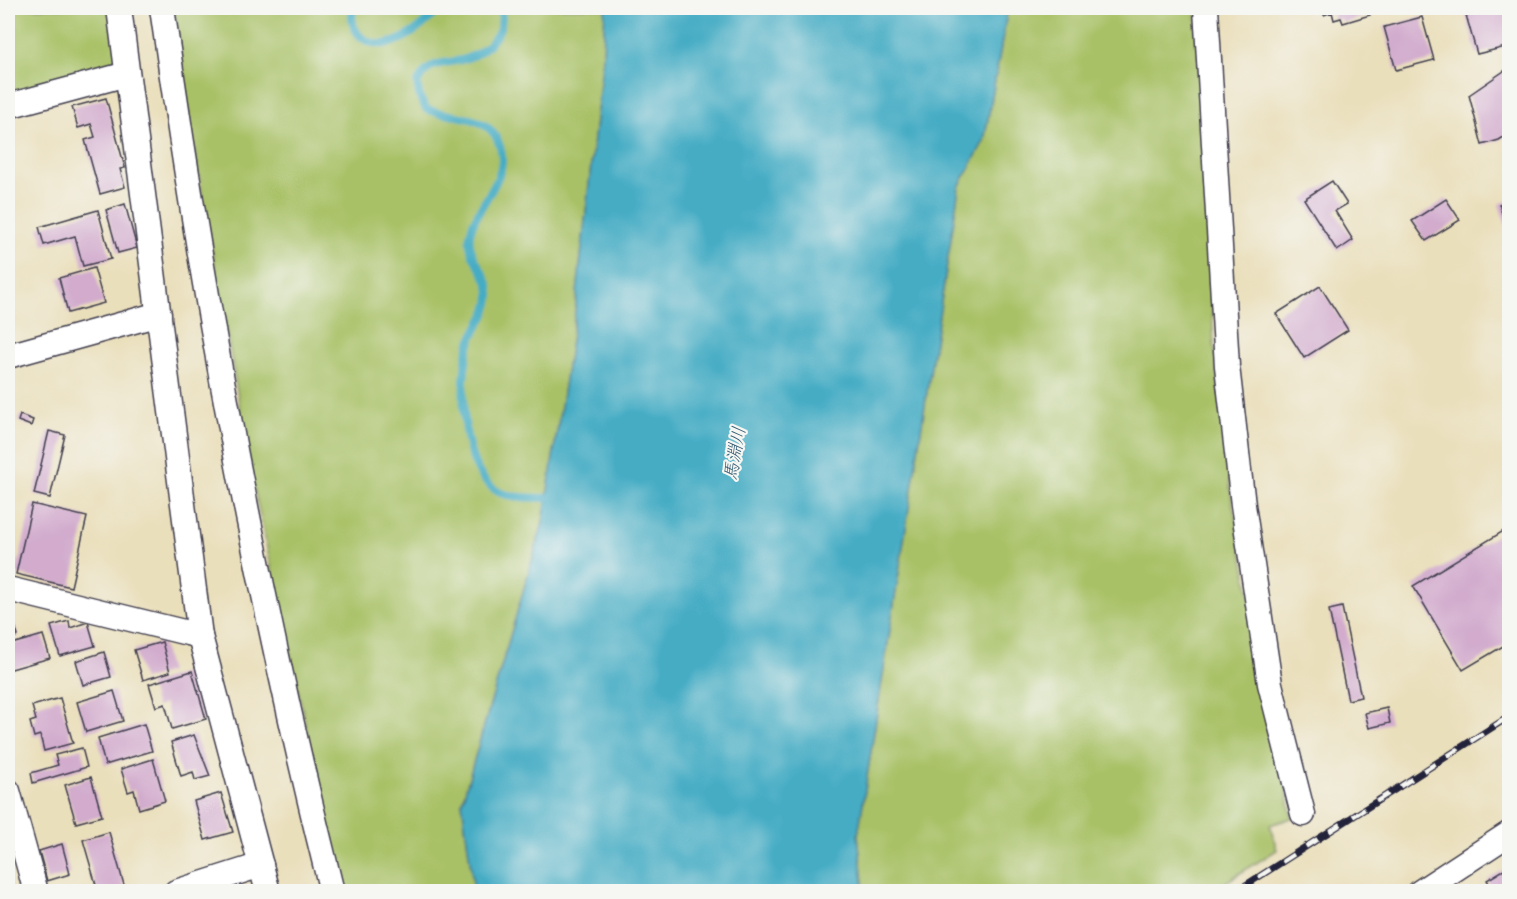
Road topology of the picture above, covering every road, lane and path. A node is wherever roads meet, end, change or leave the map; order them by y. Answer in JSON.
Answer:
{"nodes":[{"id":1,"x":119,"y":8,"type":"edge"},
{"id":2,"x":162,"y":8,"type":"edge"},
{"id":3,"x":1206,"y":8,"type":"edge"},
{"id":4,"x":127,"y":74,"type":"junction"},
{"id":5,"x":8,"y":106,"type":"edge"},
{"id":6,"x":159,"y":314,"type":"junction"},
{"id":7,"x":8,"y":356,"type":"edge"},
{"id":8,"x":8,"y":589,"type":"edge"},
{"id":9,"x":200,"y":636,"type":"junction"},
{"id":10,"x":8,"y":791,"type":"edge"},
{"id":11,"x":1302,"y":814,"type":"dead end"},
{"id":12,"x":1509,"y":834,"type":"edge"},
{"id":13,"x":261,"y":865,"type":"junction"},
{"id":14,"x":36,"y":891,"type":"edge"},
{"id":15,"x":176,"y":891,"type":"edge"},
{"id":16,"x":268,"y":891,"type":"edge"},
{"id":17,"x":332,"y":891,"type":"edge"},
{"id":18,"x":1420,"y":891,"type":"edge"}],
"edges":[{"from":1,"to":4,"type":"street"},
{"from":2,"to":17,"type":"street"},
{"from":3,"to":11,"type":"street"},
{"from":4,"to":5,"type":"street"},
{"from":4,"to":6,"type":"street"},
{"from":6,"to":7,"type":"street"},
{"from":6,"to":9,"type":"street"},
{"from":8,"to":9,"type":"street"},
{"from":9,"to":13,"type":"street"},
{"from":10,"to":14,"type":"street"},
{"from":12,"to":18,"type":"street"},
{"from":13,"to":15,"type":"street"},
{"from":13,"to":16,"type":"street"}]}
